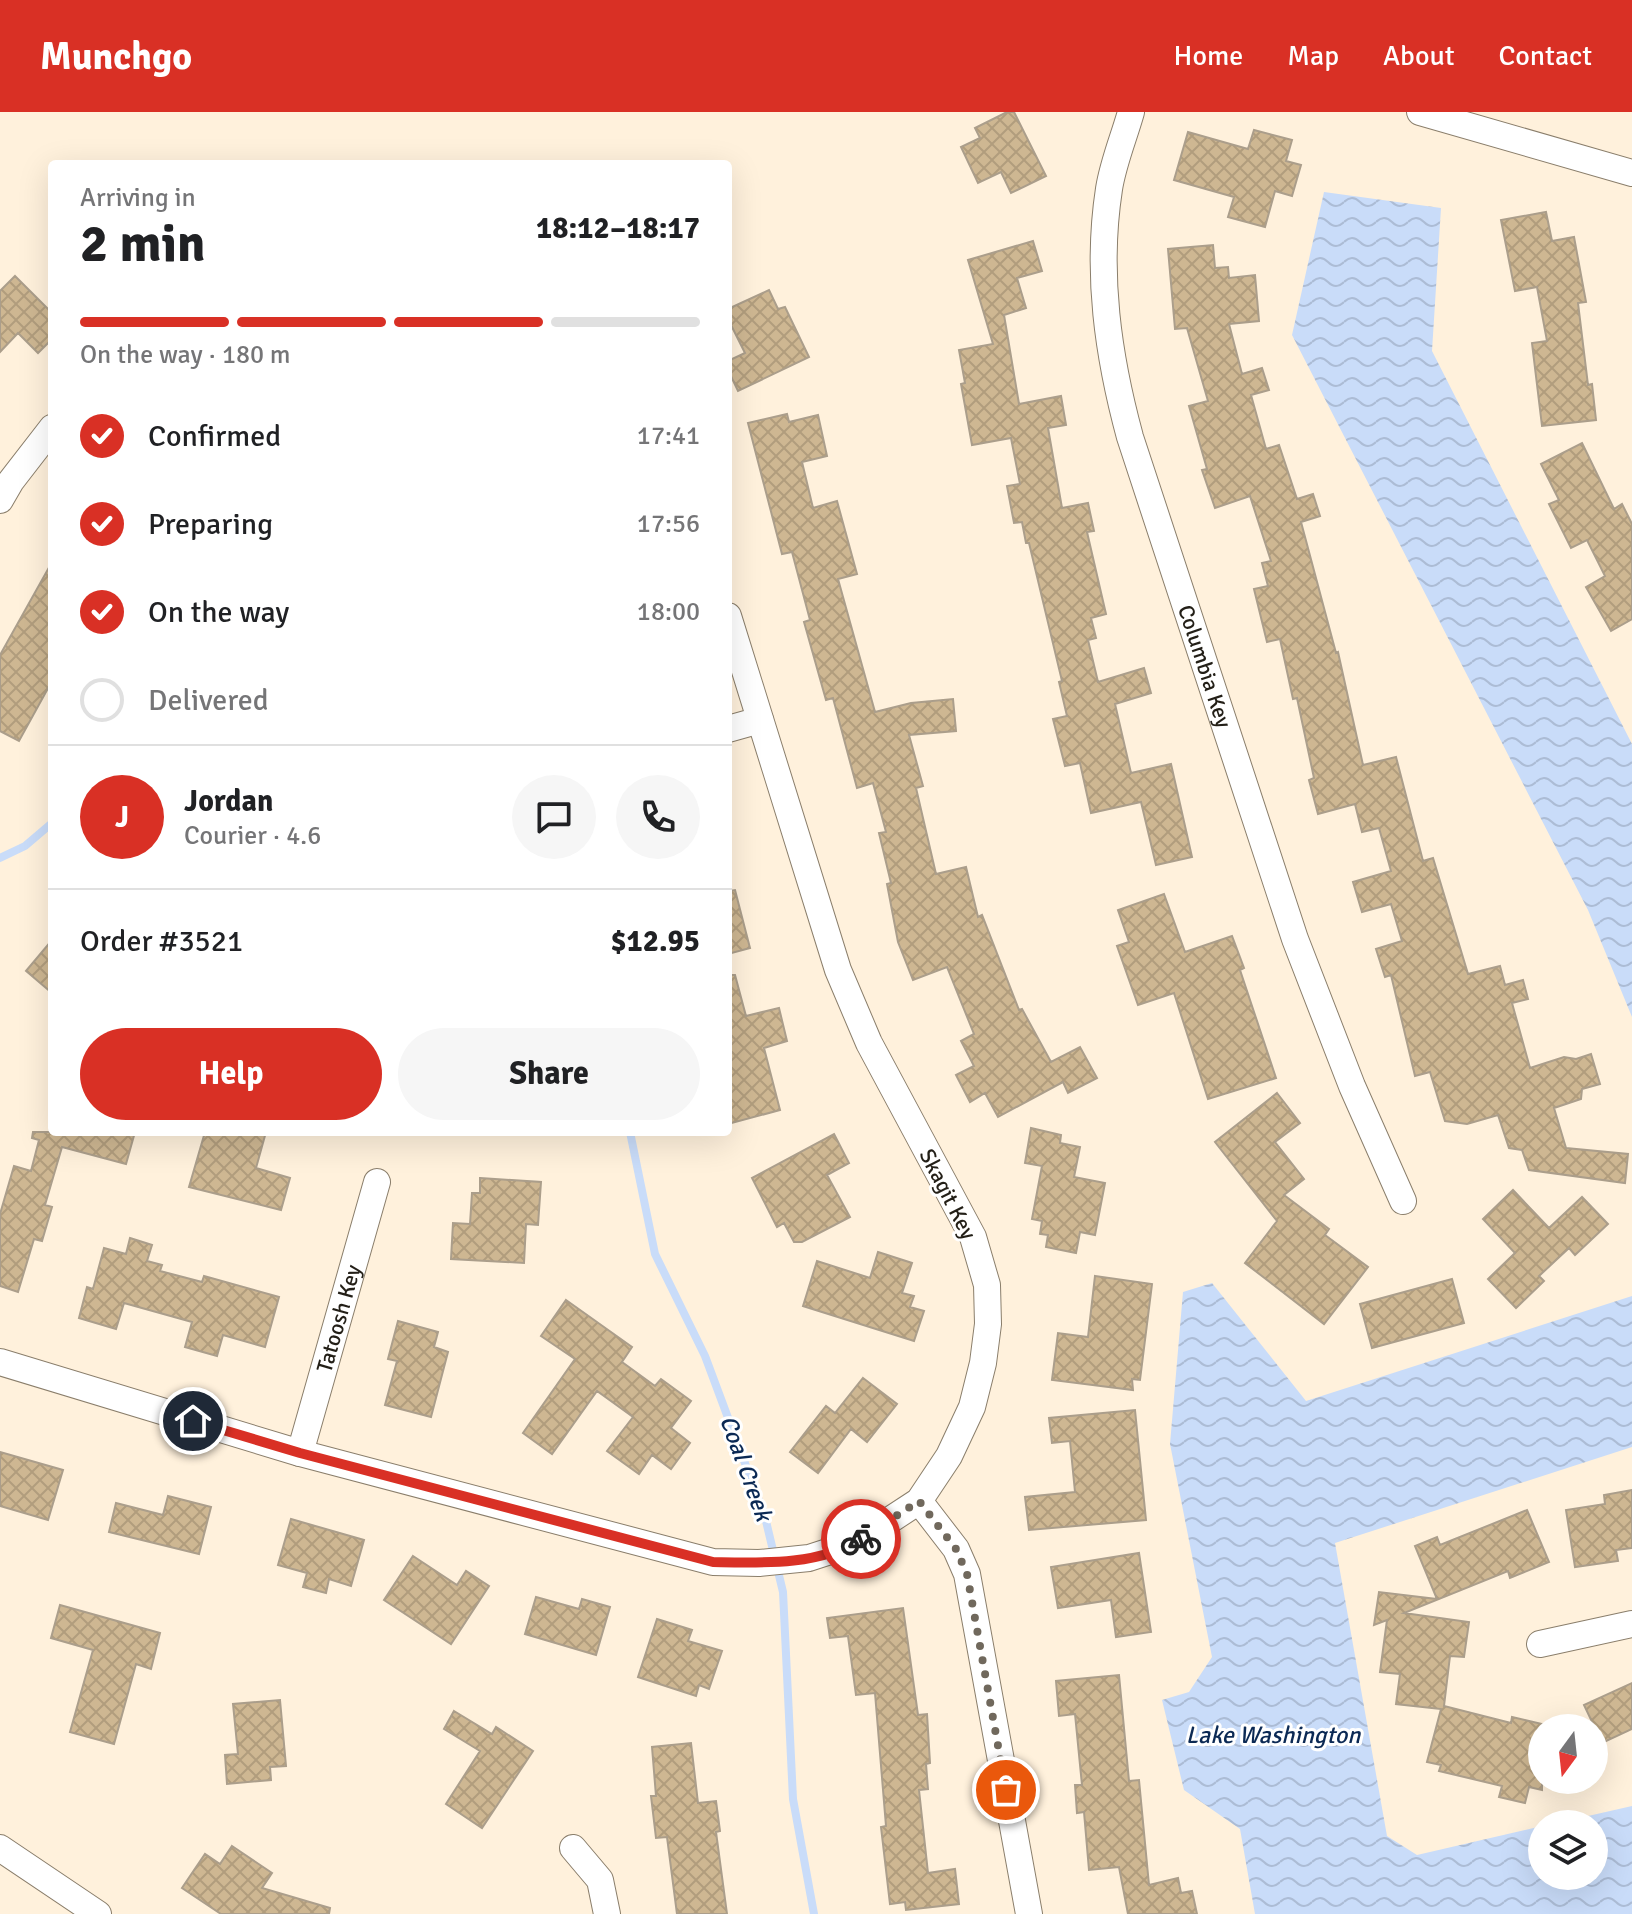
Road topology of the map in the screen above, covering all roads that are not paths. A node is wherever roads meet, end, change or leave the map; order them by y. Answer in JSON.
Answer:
{"nodes":[{"id":1,"x":1131,"y":112,"type":"edge"},
{"id":2,"x":1420,"y":112,"type":"edge"},
{"id":3,"x":1632,"y":173,"type":"edge"},
{"id":4,"x":48,"y":433,"type":"edge"},
{"id":5,"x":0,"y":500,"type":"edge"},
{"id":6,"x":732,"y":629,"type":"edge"},
{"id":7,"x":760,"y":720,"type":"junction"},
{"id":8,"x":732,"y":728,"type":"edge"},
{"id":9,"x":377,"y":1182,"type":"dead end"},
{"id":10,"x":1403,"y":1201,"type":"dead end"},
{"id":11,"x":0,"y":1362,"type":"edge"},
{"id":12,"x":300,"y":1453,"type":"junction"},
{"id":13,"x":919,"y":1501,"type":"junction"},
{"id":14,"x":1632,"y":1624,"type":"edge"},
{"id":15,"x":1540,"y":1644,"type":"dead end"},
{"id":16,"x":0,"y":1848,"type":"edge"},
{"id":17,"x":573,"y":1848,"type":"dead end"},
{"id":18,"x":98,"y":1914,"type":"edge"},
{"id":19,"x":607,"y":1914,"type":"edge"},
{"id":20,"x":1029,"y":1914,"type":"edge"}],
"edges":[{"from":1,"to":10,"type":"street","name":"Columbia Key"},
{"from":2,"to":3,"type":"street"},
{"from":4,"to":5,"type":"street"},
{"from":6,"to":7,"type":"street","name":"Skagit Key"},
{"from":7,"to":8,"type":"street"},
{"from":7,"to":13,"type":"street","name":"Skagit Key"},
{"from":9,"to":12,"type":"street","name":"Tatoosh Key"},
{"from":11,"to":12,"type":"street"},
{"from":12,"to":13,"type":"street"},
{"from":13,"to":20,"type":"street"},
{"from":14,"to":15,"type":"street"},
{"from":16,"to":18,"type":"street"},
{"from":17,"to":19,"type":"street"}]}
